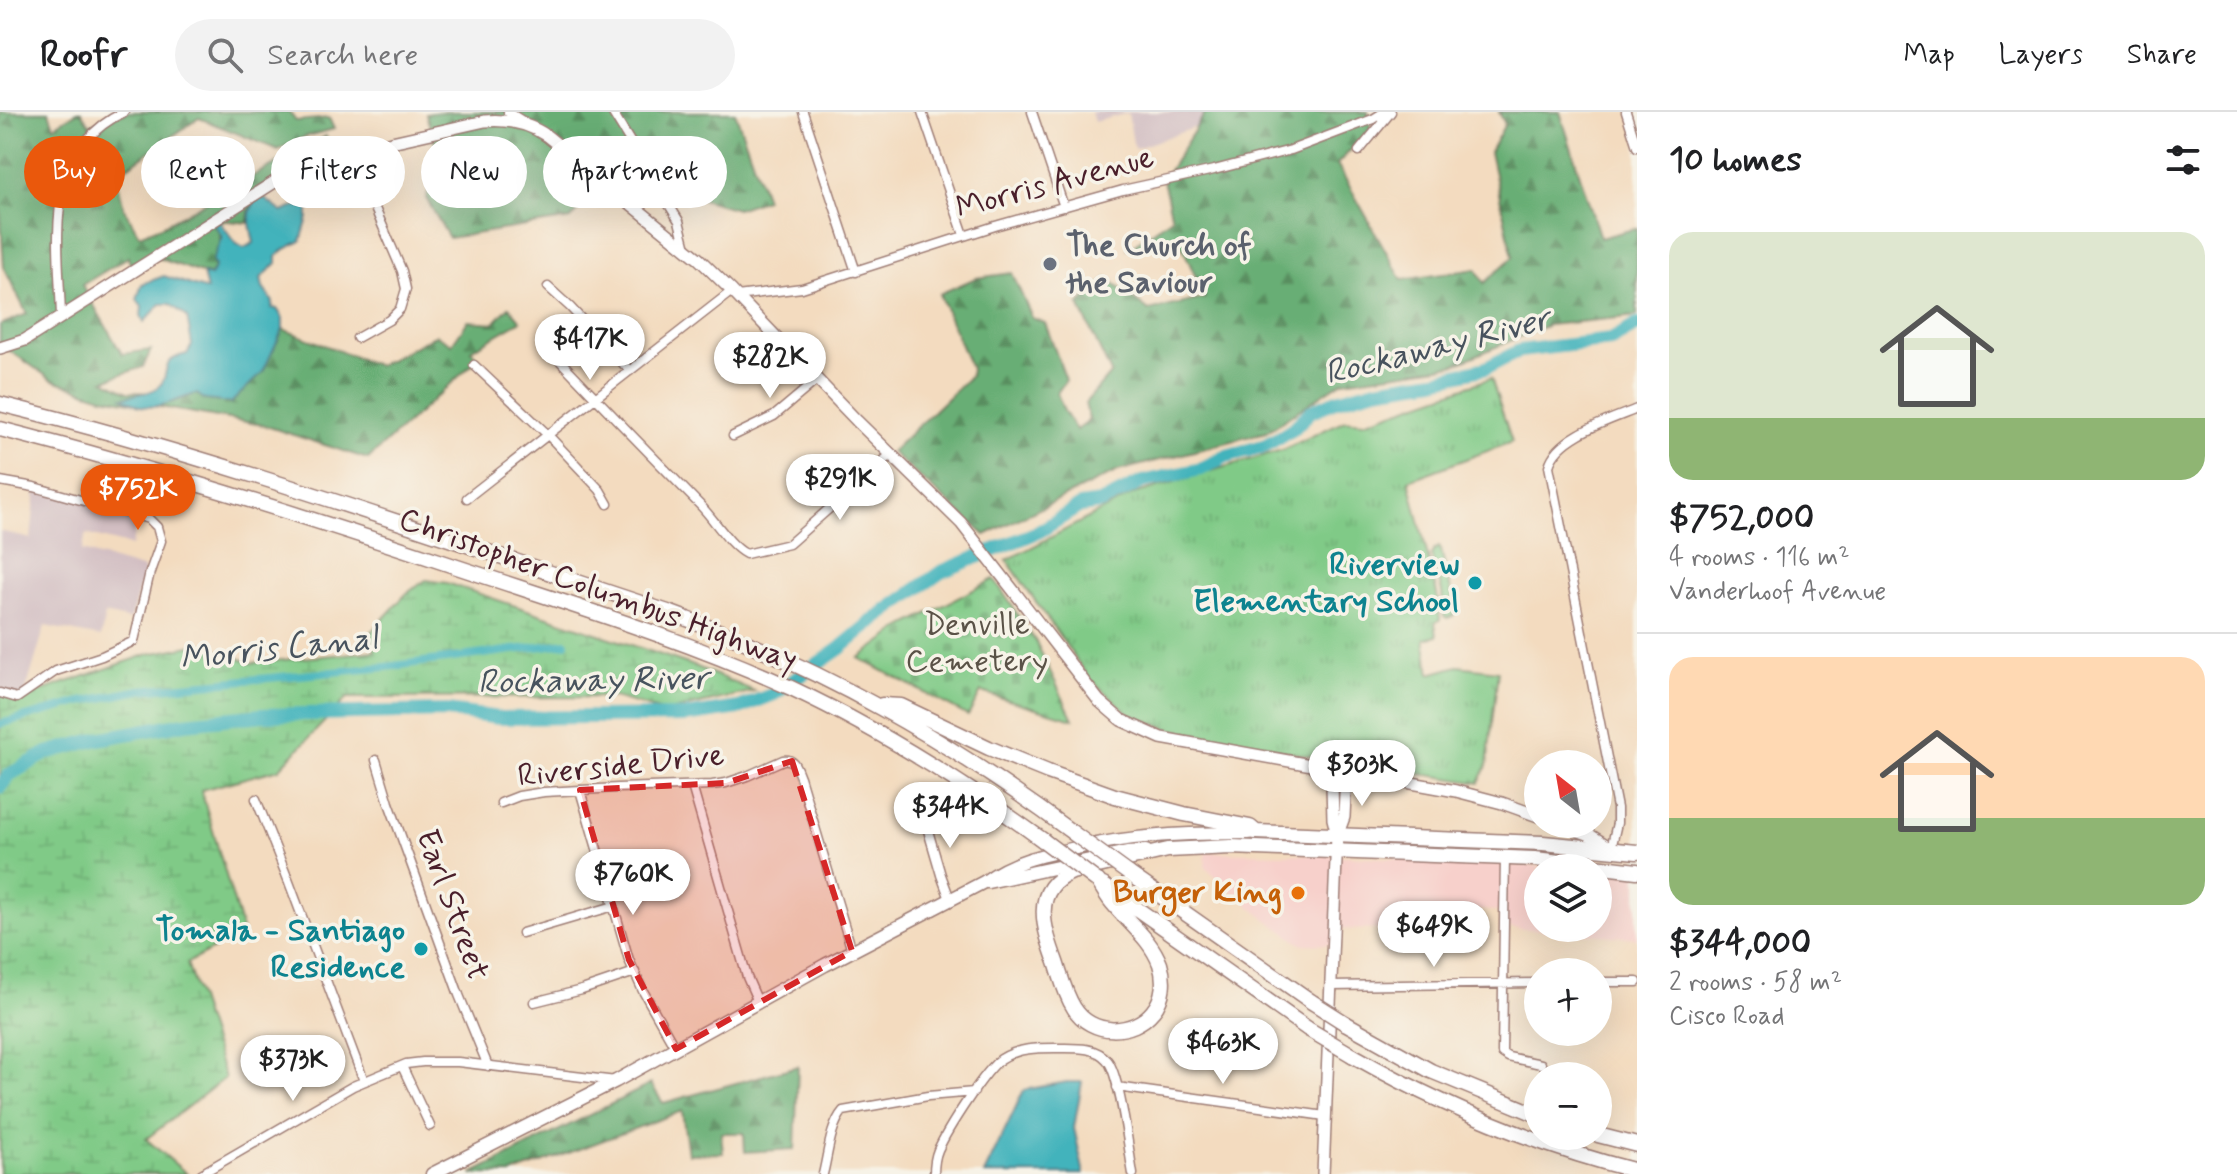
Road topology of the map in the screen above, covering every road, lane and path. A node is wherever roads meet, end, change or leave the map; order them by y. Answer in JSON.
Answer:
{"nodes":[{"id":1,"x":124,"y":112,"type":"edge"},
{"id":2,"x":508,"y":112,"type":"edge"},
{"id":3,"x":612,"y":112,"type":"edge"},
{"id":4,"x":803,"y":112,"type":"edge"},
{"id":5,"x":922,"y":112,"type":"edge"},
{"id":6,"x":1032,"y":112,"type":"edge"},
{"id":7,"x":1384,"y":112,"type":"edge"},
{"id":8,"x":1391,"y":112,"type":"edge"},
{"id":9,"x":1626,"y":112,"type":"edge"},
{"id":10,"x":532,"y":127,"type":"junction"},
{"id":11,"x":405,"y":139,"type":"edge"},
{"id":12,"x":1637,"y":147,"type":"edge"},
{"id":13,"x":1359,"y":151,"type":"dead end"},
{"id":14,"x":271,"y":184,"type":"edge"},
{"id":15,"x":1064,"y":207,"type":"junction"},
{"id":16,"x":375,"y":208,"type":"edge"},
{"id":17,"x":964,"y":235,"type":"junction"},
{"id":18,"x":686,"y":249,"type":"junction"},
{"id":19,"x":856,"y":272,"type":"junction"},
{"id":20,"x":548,"y":287,"type":"dead end"},
{"id":21,"x":735,"y":293,"type":"junction"},
{"id":22,"x":61,"y":317,"type":"junction"},
{"id":23,"x":357,"y":338,"type":"dead end"},
{"id":24,"x":0,"y":348,"type":"edge"},
{"id":25,"x":549,"y":349,"type":"dead end"},
{"id":26,"x":474,"y":365,"type":"dead end"},
{"id":27,"x":630,"y":371,"type":"junction"},
{"id":28,"x":818,"y":379,"type":"junction"},
{"id":29,"x":595,"y":398,"type":"junction"},
{"id":30,"x":0,"y":404,"type":"edge"},
{"id":31,"x":1637,"y":409,"type":"edge"},
{"id":32,"x":0,"y":429,"type":"edge"},
{"id":33,"x":548,"y":435,"type":"junction"},
{"id":34,"x":733,"y":436,"type":"dead end"},
{"id":35,"x":891,"y":454,"type":"junction"},
{"id":36,"x":0,"y":481,"type":"edge"},
{"id":37,"x":467,"y":498,"type":"dead end"},
{"id":38,"x":608,"y":504,"type":"dead end"},
{"id":39,"x":0,"y":693,"type":"edge"},
{"id":40,"x":878,"y":705,"type":"junction"},
{"id":41,"x":376,"y":760,"type":"dead end"},
{"id":42,"x":1314,"y":767,"type":"junction"},
{"id":43,"x":1346,"y":772,"type":"junction"},
{"id":44,"x":1332,"y":785,"type":"junction"},
{"id":45,"x":692,"y":786,"type":"junction"},
{"id":46,"x":580,"y":790,"type":"junction"},
{"id":47,"x":256,"y":799,"type":"dead end"},
{"id":48,"x":501,"y":803,"type":"dead end"},
{"id":49,"x":922,"y":810,"type":"dead end"},
{"id":50,"x":1524,"y":811,"type":"edge"},
{"id":51,"x":1256,"y":832,"type":"junction"},
{"id":52,"x":1594,"y":838,"type":"edge"},
{"id":53,"x":1337,"y":843,"type":"junction"},
{"id":54,"x":1611,"y":849,"type":"junction"},
{"id":55,"x":1168,"y":850,"type":"junction"},
{"id":56,"x":1637,"y":852,"type":"edge"},
{"id":57,"x":1505,"y":857,"type":"junction"},
{"id":58,"x":1637,"y":871,"type":"edge"},
{"id":59,"x":1097,"y":880,"type":"junction"},
{"id":60,"x":984,"y":882,"type":"junction"},
{"id":61,"x":950,"y":899,"type":"junction"},
{"id":62,"x":614,"y":906,"type":"junction"},
{"id":63,"x":522,"y":933,"type":"dead end"},
{"id":64,"x":852,"y":951,"type":"junction"},
{"id":65,"x":635,"y":972,"type":"junction"},
{"id":66,"x":1612,"y":982,"type":"edge"},
{"id":67,"x":1637,"y":982,"type":"edge"},
{"id":68,"x":1524,"y":983,"type":"edge"},
{"id":69,"x":1503,"y":984,"type":"junction"},
{"id":70,"x":1331,"y":986,"type":"junction"},
{"id":71,"x":534,"y":1002,"type":"dead end"},
{"id":72,"x":758,"y":1002,"type":"junction"},
{"id":73,"x":676,"y":1049,"type":"junction"},
{"id":74,"x":1532,"y":1062,"type":"edge"},
{"id":75,"x":402,"y":1066,"type":"junction"},
{"id":76,"x":488,"y":1066,"type":"junction"},
{"id":77,"x":364,"y":1081,"type":"junction"},
{"id":78,"x":616,"y":1081,"type":"junction"},
{"id":79,"x":1117,"y":1087,"type":"junction"},
{"id":80,"x":974,"y":1092,"type":"junction"},
{"id":81,"x":1524,"y":1109,"type":"edge"},
{"id":82,"x":1325,"y":1116,"type":"junction"},
{"id":83,"x":430,"y":1126,"type":"dead end"},
{"id":84,"x":1612,"y":1139,"type":"edge"},
{"id":85,"x":1637,"y":1145,"type":"edge"},
{"id":86,"x":1637,"y":1171,"type":"edge"},
{"id":87,"x":201,"y":1174,"type":"edge"},
{"id":88,"x":432,"y":1174,"type":"edge"},
{"id":89,"x":823,"y":1174,"type":"edge"},
{"id":90,"x":934,"y":1174,"type":"edge"},
{"id":91,"x":1133,"y":1174,"type":"edge"},
{"id":92,"x":1323,"y":1174,"type":"edge"}],
"edges":[{"from":1,"to":22,"type":"street"},
{"from":2,"to":10,"type":"street"},
{"from":3,"to":18,"type":"street"},
{"from":4,"to":19,"type":"street"},
{"from":5,"to":17,"type":"street"},
{"from":6,"to":15,"type":"street"},
{"from":7,"to":15,"type":"street","name":"Morris Avenue"},
{"from":8,"to":13,"type":"street"},
{"from":9,"to":12,"type":"street"},
{"from":10,"to":11,"type":"street"},
{"from":10,"to":18,"type":"street"},
{"from":14,"to":22,"type":"street"},
{"from":15,"to":17,"type":"street","name":"Morris Avenue"},
{"from":16,"to":23,"type":"street"},
{"from":17,"to":19,"type":"street","name":"Morris Avenue"},
{"from":18,"to":21,"type":"street"},
{"from":19,"to":21,"type":"street","name":"Morris Avenue"},
{"from":20,"to":27,"type":"street"},
{"from":21,"to":27,"type":"street"},
{"from":21,"to":28,"type":"street"},
{"from":22,"to":24,"type":"street"},
{"from":25,"to":29,"type":"street"},
{"from":26,"to":33,"type":"street"},
{"from":27,"to":29,"type":"street"},
{"from":28,"to":34,"type":"street"},
{"from":28,"to":35,"type":"street"},
{"from":29,"to":33,"type":"street"},
{"from":29,"to":35,"type":"street"},
{"from":30,"to":40,"type":"highway","name":"Christopher Columbus Highway"},
{"from":31,"to":54,"type":"street"},
{"from":32,"to":59,"type":"highway","name":"Christopher Columbus Highway","bridge":true},
{"from":33,"to":37,"type":"street"},
{"from":33,"to":38,"type":"street"},
{"from":35,"to":42,"type":"street"},
{"from":36,"to":39,"type":"street"},
{"from":40,"to":51,"type":"highway"},
{"from":40,"to":81,"type":"highway","name":"Christopher Columbus Highway","bridge":true},
{"from":41,"to":76,"type":"street","name":"Earl Street"},
{"from":42,"to":43,"type":"street"},
{"from":42,"to":44,"type":"street"},
{"from":43,"to":44,"type":"street"},
{"from":43,"to":50,"type":"street"},
{"from":43,"to":53,"type":"street"},
{"from":44,"to":53,"type":"street"},
{"from":45,"to":46,"type":"street","name":"Riverside Drive"},
{"from":45,"to":64,"type":"street","name":"Riverside Drive"},
{"from":45,"to":72,"type":"street"},
{"from":46,"to":48,"type":"street","name":"Riverside Drive"},
{"from":46,"to":62,"type":"street"},
{"from":47,"to":77,"type":"street"},
{"from":49,"to":61,"type":"street"},
{"from":51,"to":53,"type":"highway"},
{"from":51,"to":60,"type":"main road"},
{"from":52,"to":54,"type":"street"},
{"from":53,"to":54,"type":"highway"},
{"from":53,"to":55,"type":"highway"},
{"from":53,"to":57,"type":"highway"},
{"from":53,"to":70,"type":"street"},
{"from":54,"to":56,"type":"highway"},
{"from":55,"to":59,"type":"highway"},
{"from":55,"to":60,"type":"main road"},
{"from":57,"to":58,"type":"highway"},
{"from":57,"to":69,"type":"street"},
{"from":59,"to":86,"type":"highway","name":"Christopher Columbus Highway","bridge":true},
{"from":60,"to":61,"type":"main road"},
{"from":61,"to":64,"type":"main road"},
{"from":62,"to":63,"type":"street"},
{"from":62,"to":65,"type":"street"},
{"from":64,"to":72,"type":"main road"},
{"from":65,"to":71,"type":"street"},
{"from":65,"to":73,"type":"street"},
{"from":66,"to":67,"type":"street"},
{"from":68,"to":69,"type":"street"},
{"from":69,"to":70,"type":"street"},
{"from":69,"to":74,"type":"street"},
{"from":70,"to":82,"type":"street"},
{"from":72,"to":73,"type":"main road"},
{"from":73,"to":78,"type":"main road"},
{"from":75,"to":76,"type":"street"},
{"from":75,"to":77,"type":"street"},
{"from":75,"to":83,"type":"street"},
{"from":76,"to":78,"type":"street"},
{"from":77,"to":87,"type":"street"},
{"from":78,"to":88,"type":"main road"},
{"from":79,"to":80,"type":"street"},
{"from":79,"to":82,"type":"street"},
{"from":79,"to":91,"type":"street"},
{"from":80,"to":89,"type":"street"},
{"from":80,"to":90,"type":"street"},
{"from":82,"to":92,"type":"street"},
{"from":84,"to":85,"type":"highway"}]}
